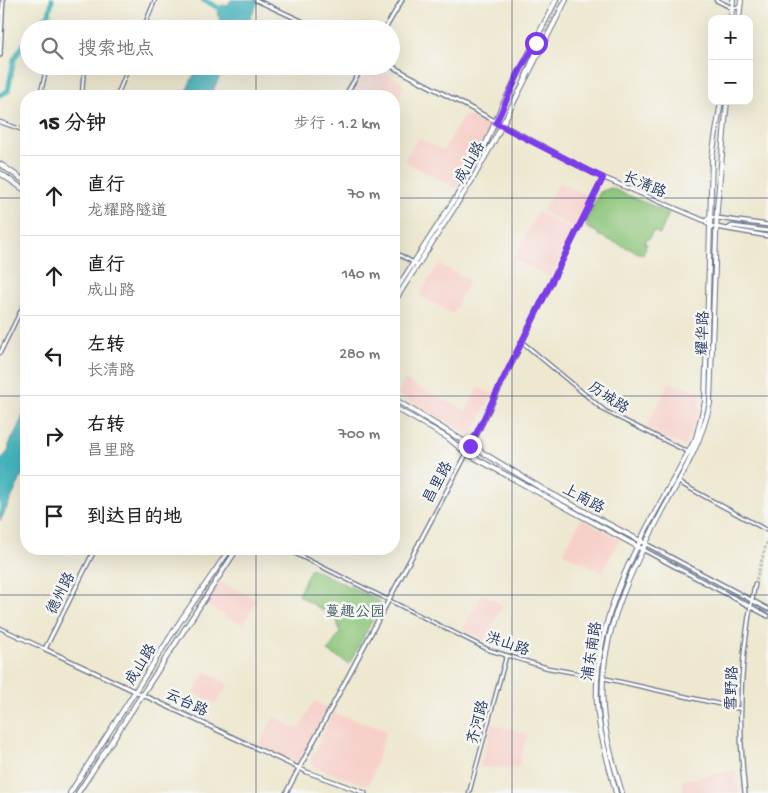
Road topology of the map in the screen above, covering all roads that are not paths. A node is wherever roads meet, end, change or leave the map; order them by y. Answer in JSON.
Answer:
{"nodes":[{"id":1,"x":4,"y":0,"type":"edge"},
{"id":2,"x":155,"y":0,"type":"edge"},
{"id":3,"x":256,"y":0,"type":"edge"},
{"id":4,"x":402,"y":0,"type":"edge"},
{"id":5,"x":556,"y":0,"type":"edge"},
{"id":6,"x":566,"y":0,"type":"edge"},
{"id":7,"x":716,"y":0,"type":"edge"},
{"id":8,"x":733,"y":0,"type":"edge"},
{"id":9,"x":741,"y":0,"type":"edge"},
{"id":10,"x":740,"y":7,"type":"junction"},
{"id":11,"x":732,"y":8,"type":"junction"},
{"id":12,"x":731,"y":15,"type":"edge"},
{"id":13,"x":739,"y":15,"type":"edge"},
{"id":14,"x":147,"y":20,"type":"edge"},
{"id":15,"x":301,"y":20,"type":"edge"},
{"id":16,"x":390,"y":20,"type":"edge"},
{"id":17,"x":0,"y":55,"type":"edge"},
{"id":18,"x":521,"y":68,"type":"junction"},
{"id":19,"x":400,"y":71,"type":"edge"},
{"id":20,"x":45,"y":75,"type":"edge"},
{"id":21,"x":84,"y":75,"type":"edge"},
{"id":22,"x":125,"y":75,"type":"edge"},
{"id":23,"x":358,"y":75,"type":"edge"},
{"id":24,"x":524,"y":80,"type":"junction"},
{"id":25,"x":41,"y":90,"type":"edge"},
{"id":26,"x":82,"y":90,"type":"edge"},
{"id":27,"x":119,"y":90,"type":"edge"},
{"id":28,"x":349,"y":90,"type":"edge"},
{"id":29,"x":720,"y":105,"type":"edge"},
{"id":30,"x":726,"y":105,"type":"edge"},
{"id":31,"x":0,"y":122,"type":"edge"},
{"id":32,"x":496,"y":123,"type":"junction"},
{"id":33,"x":502,"y":126,"type":"junction"},
{"id":34,"x":20,"y":129,"type":"edge"},
{"id":35,"x":0,"y":164,"type":"edge"},
{"id":36,"x":0,"y":173,"type":"edge"},
{"id":37,"x":20,"y":178,"type":"edge"},
{"id":38,"x":603,"y":178,"type":"junction"},
{"id":39,"x":20,"y":187,"type":"edge"},
{"id":40,"x":710,"y":216,"type":"junction"},
{"id":41,"x":717,"y":218,"type":"junction"},
{"id":42,"x":705,"y":221,"type":"junction"},
{"id":43,"x":768,"y":225,"type":"edge"},
{"id":44,"x":710,"y":226,"type":"junction"},
{"id":45,"x":717,"y":227,"type":"junction"},
{"id":46,"x":729,"y":228,"type":"junction"},
{"id":47,"x":768,"y":231,"type":"edge"},
{"id":48,"x":768,"y":236,"type":"edge"},
{"id":49,"x":400,"y":255,"type":"edge"},
{"id":50,"x":416,"y":263,"type":"junction"},
{"id":51,"x":400,"y":285,"type":"edge"},
{"id":52,"x":400,"y":291,"type":"edge"},
{"id":53,"x":20,"y":312,"type":"edge"},
{"id":54,"x":522,"y":342,"type":"junction"},
{"id":55,"x":0,"y":352,"type":"edge"},
{"id":56,"x":400,"y":403,"type":"edge"},
{"id":57,"x":400,"y":410,"type":"edge"},
{"id":58,"x":470,"y":446,"type":"junction"},
{"id":59,"x":688,"y":452,"type":"junction"},
{"id":60,"x":466,"y":453,"type":"junction"},
{"id":61,"x":693,"y":454,"type":"junction"},
{"id":62,"x":678,"y":482,"type":"junction"},
{"id":63,"x":768,"y":530,"type":"edge"},
{"id":64,"x":640,"y":541,"type":"junction"},
{"id":65,"x":646,"y":544,"type":"junction"},
{"id":66,"x":638,"y":547,"type":"junction"},
{"id":67,"x":644,"y":550,"type":"junction"},
{"id":68,"x":93,"y":555,"type":"edge"},
{"id":69,"x":226,"y":555,"type":"edge"},
{"id":70,"x":233,"y":555,"type":"edge"},
{"id":71,"x":298,"y":555,"type":"edge"},
{"id":72,"x":755,"y":584,"type":"tunnel mouth"},
{"id":73,"x":388,"y":600,"type":"junction"},
{"id":74,"x":751,"y":600,"type":"junction"},
{"id":75,"x":750,"y":606,"type":"junction"},
{"id":76,"x":768,"y":609,"type":"edge"},
{"id":77,"x":768,"y":616,"type":"edge"},
{"id":78,"x":0,"y":628,"type":"edge"},
{"id":79,"x":45,"y":648,"type":"junction"},
{"id":80,"x":506,"y":656,"type":"junction"},
{"id":81,"x":597,"y":677,"type":"junction"},
{"id":82,"x":603,"y":678,"type":"junction"},
{"id":83,"x":136,"y":691,"type":"junction"},
{"id":84,"x":141,"y":694,"type":"junction"},
{"id":85,"x":741,"y":709,"type":"junction"},
{"id":86,"x":299,"y":768,"type":"junction"},
{"id":87,"x":70,"y":793,"type":"edge"},
{"id":88,"x":78,"y":793,"type":"edge"},
{"id":89,"x":286,"y":793,"type":"edge"},
{"id":90,"x":365,"y":793,"type":"edge"},
{"id":91,"x":469,"y":793,"type":"edge"},
{"id":92,"x":616,"y":793,"type":"edge"},
{"id":93,"x":622,"y":793,"type":"edge"},
{"id":94,"x":745,"y":793,"type":"edge"}],
"edges":[{"from":1,"to":17,"type":"street"},
{"from":2,"to":14,"type":"street"},
{"from":3,"to":15,"type":"street"},
{"from":4,"to":16,"type":"street"},
{"from":5,"to":18,"type":"main road","name":"成山路"},
{"from":6,"to":24,"type":"main road","name":"成山路"},
{"from":7,"to":11,"type":"street"},
{"from":8,"to":11,"type":"main road"},
{"from":9,"to":10,"type":"main road"},
{"from":10,"to":11,"type":"street"},
{"from":10,"to":13,"type":"main road"},
{"from":11,"to":12,"type":"main road"},
{"from":18,"to":24,"type":"street"},
{"from":18,"to":32,"type":"main road","name":"成山路"},
{"from":19,"to":32,"type":"street","name":"长清路"},
{"from":20,"to":25,"type":"street"},
{"from":21,"to":26,"type":"street"},
{"from":22,"to":27,"type":"street"},
{"from":23,"to":28,"type":"street"},
{"from":24,"to":33,"type":"main road","name":"成山路"},
{"from":29,"to":40,"type":"main road","name":"耀华路"},
{"from":30,"to":41,"type":"main road","name":"耀华路"},
{"from":31,"to":34,"type":"street"},
{"from":32,"to":33,"type":"street","name":"长清路"},
{"from":32,"to":50,"type":"main road","name":"成山路"},
{"from":33,"to":38,"type":"street","name":"长清路"},
{"from":33,"to":50,"type":"main road","name":"成山路"},
{"from":35,"to":37,"type":"main road"},
{"from":36,"to":39,"type":"main road"},
{"from":38,"to":42,"type":"street","name":"长清路"},
{"from":38,"to":54,"type":"street","name":"昌里路"},
{"from":40,"to":41,"type":"street"},
{"from":40,"to":42,"type":"street"},
{"from":40,"to":44,"type":"main road","name":"耀华路"},
{"from":41,"to":43,"type":"street"},
{"from":41,"to":45,"type":"main road","name":"耀华路"},
{"from":42,"to":44,"type":"street","name":"长清路"},
{"from":44,"to":45,"type":"street"},
{"from":44,"to":59,"type":"main road","name":"耀华路"},
{"from":45,"to":46,"type":"street"},
{"from":45,"to":61,"type":"main road","name":"耀华路"},
{"from":46,"to":47,"type":"street"},
{"from":46,"to":48,"type":"street"},
{"from":49,"to":50,"type":"street"},
{"from":50,"to":51,"type":"main road","name":"成山路"},
{"from":50,"to":52,"type":"main road","name":"成山路"},
{"from":53,"to":55,"type":"street"},
{"from":54,"to":58,"type":"street","name":"昌里路"},
{"from":54,"to":59,"type":"street","name":"历城路"},
{"from":56,"to":58,"type":"main road","name":"上南路"},
{"from":57,"to":60,"type":"main road","name":"上南路"},
{"from":58,"to":60,"type":"street","name":"昌里路"},
{"from":58,"to":64,"type":"main road","name":"上南路"},
{"from":59,"to":61,"type":"street","name":"历城路"},
{"from":59,"to":64,"type":"main road","name":"耀华路"},
{"from":60,"to":66,"type":"main road","name":"上南路"},
{"from":60,"to":73,"type":"street","name":"昌里路"},
{"from":61,"to":62,"type":"main road","name":"耀华路"},
{"from":62,"to":63,"type":"street"},
{"from":62,"to":65,"type":"main road","name":"耀华路"},
{"from":64,"to":65,"type":"main road","name":"上南路"},
{"from":64,"to":66,"type":"main road","name":"耀华路"},
{"from":65,"to":67,"type":"main road","name":"耀华路"},
{"from":65,"to":74,"type":"street","name":"上南路"},
{"from":66,"to":67,"type":"main road","name":"上南路"},
{"from":66,"to":81,"type":"main road","name":"浦东南路"},
{"from":67,"to":75,"type":"street","name":"上南路"},
{"from":67,"to":82,"type":"main road","name":"浦东南路"},
{"from":68,"to":79,"type":"street","name":"德州路"},
{"from":69,"to":83,"type":"main road","name":"成山路"},
{"from":70,"to":84,"type":"main road","name":"成山路"},
{"from":71,"to":73,"type":"street","name":"洪山路"},
{"from":72,"to":74,"type":"street","name":"雪野路"},
{"from":73,"to":80,"type":"street","name":"洪山路"},
{"from":73,"to":86,"type":"street","name":"昌里路"},
{"from":74,"to":75,"type":"street","name":"雪野路"},
{"from":74,"to":76,"type":"street","name":"上南路"},
{"from":75,"to":77,"type":"street","name":"上南路"},
{"from":75,"to":85,"type":"street","name":"雪野路"},
{"from":78,"to":79,"type":"street","name":"云台路"},
{"from":79,"to":83,"type":"street","name":"云台路"},
{"from":80,"to":81,"type":"street","name":"洪山路"},
{"from":80,"to":91,"type":"street","name":"齐河路"},
{"from":81,"to":82,"type":"street","name":"洪山路"},
{"from":81,"to":92,"type":"main road","name":"浦东南路"},
{"from":82,"to":85,"type":"street","name":"洪山路"},
{"from":82,"to":93,"type":"main road","name":"浦东南路"},
{"from":83,"to":84,"type":"street","name":"云台路"},
{"from":83,"to":87,"type":"main road","name":"成山路"},
{"from":84,"to":86,"type":"street","name":"云台路"},
{"from":84,"to":88,"type":"main road","name":"成山路"},
{"from":85,"to":94,"type":"street","name":"雪野路"},
{"from":86,"to":89,"type":"street","name":"昌里路"},
{"from":86,"to":90,"type":"street","name":"云台路"}]}
